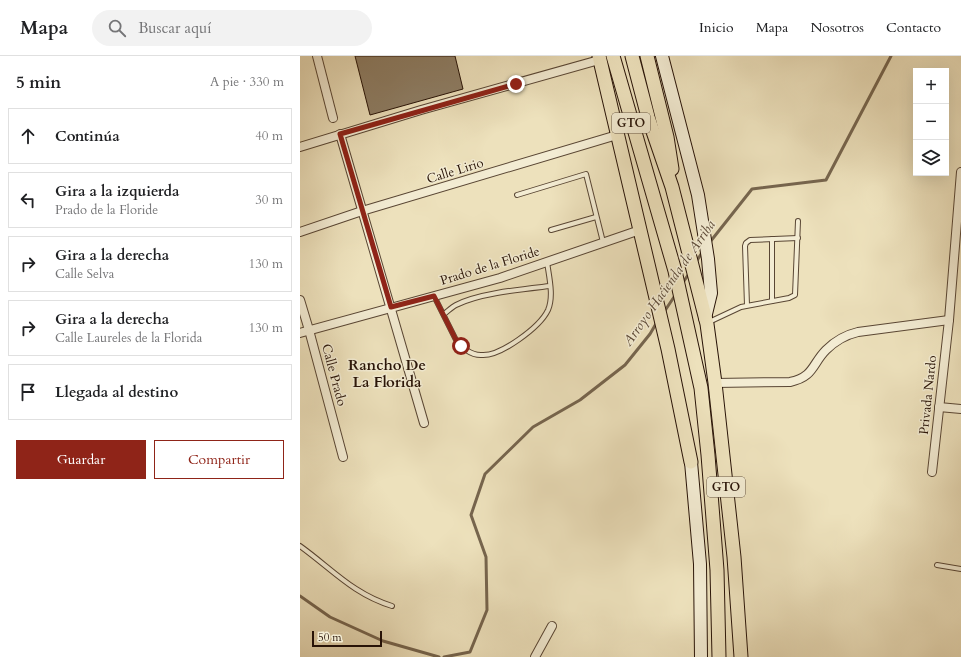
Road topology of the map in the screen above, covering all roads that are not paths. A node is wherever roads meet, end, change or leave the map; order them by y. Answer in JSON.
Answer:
{"nodes":[{"id":1,"x":317,"y":56,"type":"edge"},
{"id":2,"x":613,"y":56,"type":"edge"},
{"id":3,"x":632,"y":56,"type":"edge"},
{"id":4,"x":647,"y":56,"type":"edge"},
{"id":5,"x":662,"y":56,"type":"edge"},
{"id":6,"x":599,"y":58,"type":"edge"},
{"id":7,"x":333,"y":118,"type":"dead end"},
{"id":8,"x":340,"y":134,"type":"junction"},
{"id":9,"x":617,"y":134,"type":"junction"},
{"id":10,"x":300,"y":147,"type":"edge"},
{"id":11,"x":961,"y":172,"type":"edge"},
{"id":12,"x":672,"y":186,"type":"junction"},
{"id":13,"x":518,"y":195,"type":"dead end"},
{"id":14,"x":362,"y":211,"type":"junction"},
{"id":15,"x":596,"y":217,"type":"junction"},
{"id":16,"x":798,"y":221,"type":"dead end"},
{"id":17,"x":551,"y":230,"type":"dead end"},
{"id":18,"x":640,"y":230,"type":"junction"},
{"id":19,"x":300,"y":232,"type":"edge"},
{"id":20,"x":798,"y":238,"type":"junction"},
{"id":21,"x":772,"y":239,"type":"junction"},
{"id":22,"x":603,"y":243,"type":"junction"},
{"id":23,"x":958,"y":255,"type":"edge"},
{"id":24,"x":547,"y":262,"type":"junction"},
{"id":25,"x":550,"y":286,"type":"junction"},
{"id":26,"x":434,"y":296,"type":"junction"},
{"id":27,"x":300,"y":300,"type":"edge"},
{"id":28,"x":772,"y":300,"type":"junction"},
{"id":29,"x":747,"y":306,"type":"junction"},
{"id":30,"x":391,"y":307,"type":"junction"},
{"id":31,"x":444,"y":314,"type":"junction"},
{"id":32,"x":949,"y":320,"type":"junction"},
{"id":33,"x":706,"y":321,"type":"junction"},
{"id":34,"x":310,"y":330,"type":"junction"},
{"id":35,"x":300,"y":333,"type":"edge"},
{"id":36,"x":715,"y":383,"type":"junction"},
{"id":37,"x":702,"y":401,"type":"junction"},
{"id":38,"x":939,"y":407,"type":"junction"},
{"id":39,"x":961,"y":410,"type":"edge"},
{"id":40,"x":424,"y":423,"type":"dead end"},
{"id":41,"x":343,"y":457,"type":"dead end"},
{"id":42,"x":691,"y":462,"type":"junction"},
{"id":43,"x":932,"y":472,"type":"dead end"},
{"id":44,"x":300,"y":546,"type":"edge"},
{"id":45,"x":937,"y":565,"type":"dead end"},
{"id":46,"x":961,"y":569,"type":"edge"},
{"id":47,"x":392,"y":606,"type":"dead end"},
{"id":48,"x":552,"y":626,"type":"dead end"},
{"id":49,"x":535,"y":657,"type":"edge"},
{"id":50,"x":701,"y":657,"type":"edge"},
{"id":51,"x":719,"y":657,"type":"edge"},
{"id":52,"x":741,"y":657,"type":"edge"}],
"edges":[{"from":1,"to":7,"type":"street"},
{"from":2,"to":37,"type":"main road","number":"GTO"},
{"from":3,"to":12,"type":"main road","number":"GTO"},
{"from":4,"to":12,"type":"main road"},
{"from":5,"to":33,"type":"street"},
{"from":6,"to":8,"type":"street"},
{"from":6,"to":9,"type":"main road"},
{"from":8,"to":10,"type":"street"},
{"from":8,"to":14,"type":"street"},
{"from":9,"to":14,"type":"street","name":"Calle Lirio"},
{"from":9,"to":18,"type":"main road"},
{"from":11,"to":23,"type":"street","name":"Privada Nardo"},
{"from":12,"to":33,"type":"main road","number":"GTO"},
{"from":13,"to":15,"type":"lane"},
{"from":14,"to":19,"type":"street","name":"Calle Lirio"},
{"from":14,"to":30,"type":"street"},
{"from":15,"to":17,"type":"lane"},
{"from":15,"to":22,"type":"lane"},
{"from":16,"to":20,"type":"lane"},
{"from":18,"to":22,"type":"street","name":"Prado de la Floride"},
{"from":18,"to":42,"type":"main road"},
{"from":20,"to":21,"type":"lane"},
{"from":20,"to":28,"type":"lane"},
{"from":21,"to":28,"type":"lane"},
{"from":21,"to":29,"type":"lane"},
{"from":22,"to":24,"type":"street","name":"Prado de la Floride"},
{"from":23,"to":32,"type":"street","name":"Privada Nardo"},
{"from":24,"to":25,"type":"lane"},
{"from":24,"to":26,"type":"street","name":"Prado de la Floride"},
{"from":25,"to":31,"type":"lane"},
{"from":25,"to":31,"type":"lane"},
{"from":26,"to":30,"type":"street","name":"Prado de la Floride"},
{"from":26,"to":31,"type":"lane"},
{"from":27,"to":34,"type":"street","name":"Calle Prado"},
{"from":28,"to":29,"type":"lane"},
{"from":29,"to":33,"type":"lane"},
{"from":30,"to":34,"type":"street","name":"Prado de la Floride"},
{"from":30,"to":40,"type":"street"},
{"from":32,"to":36,"type":"street"},
{"from":32,"to":38,"type":"street","name":"Privada Nardo"},
{"from":33,"to":36,"type":"main road","number":"GTO"},
{"from":34,"to":35,"type":"street","name":"Prado de la Floride"},
{"from":34,"to":41,"type":"street","name":"Calle Prado"},
{"from":36,"to":52,"type":"main road","number":"GTO"},
{"from":37,"to":42,"type":"main road"},
{"from":37,"to":51,"type":"main road","number":"GTO"},
{"from":38,"to":39,"type":"street"},
{"from":38,"to":43,"type":"street","name":"Privada Nardo"},
{"from":42,"to":50,"type":"street"},
{"from":44,"to":47,"type":"lane"},
{"from":45,"to":46,"type":"lane"},
{"from":48,"to":49,"type":"street"}]}
